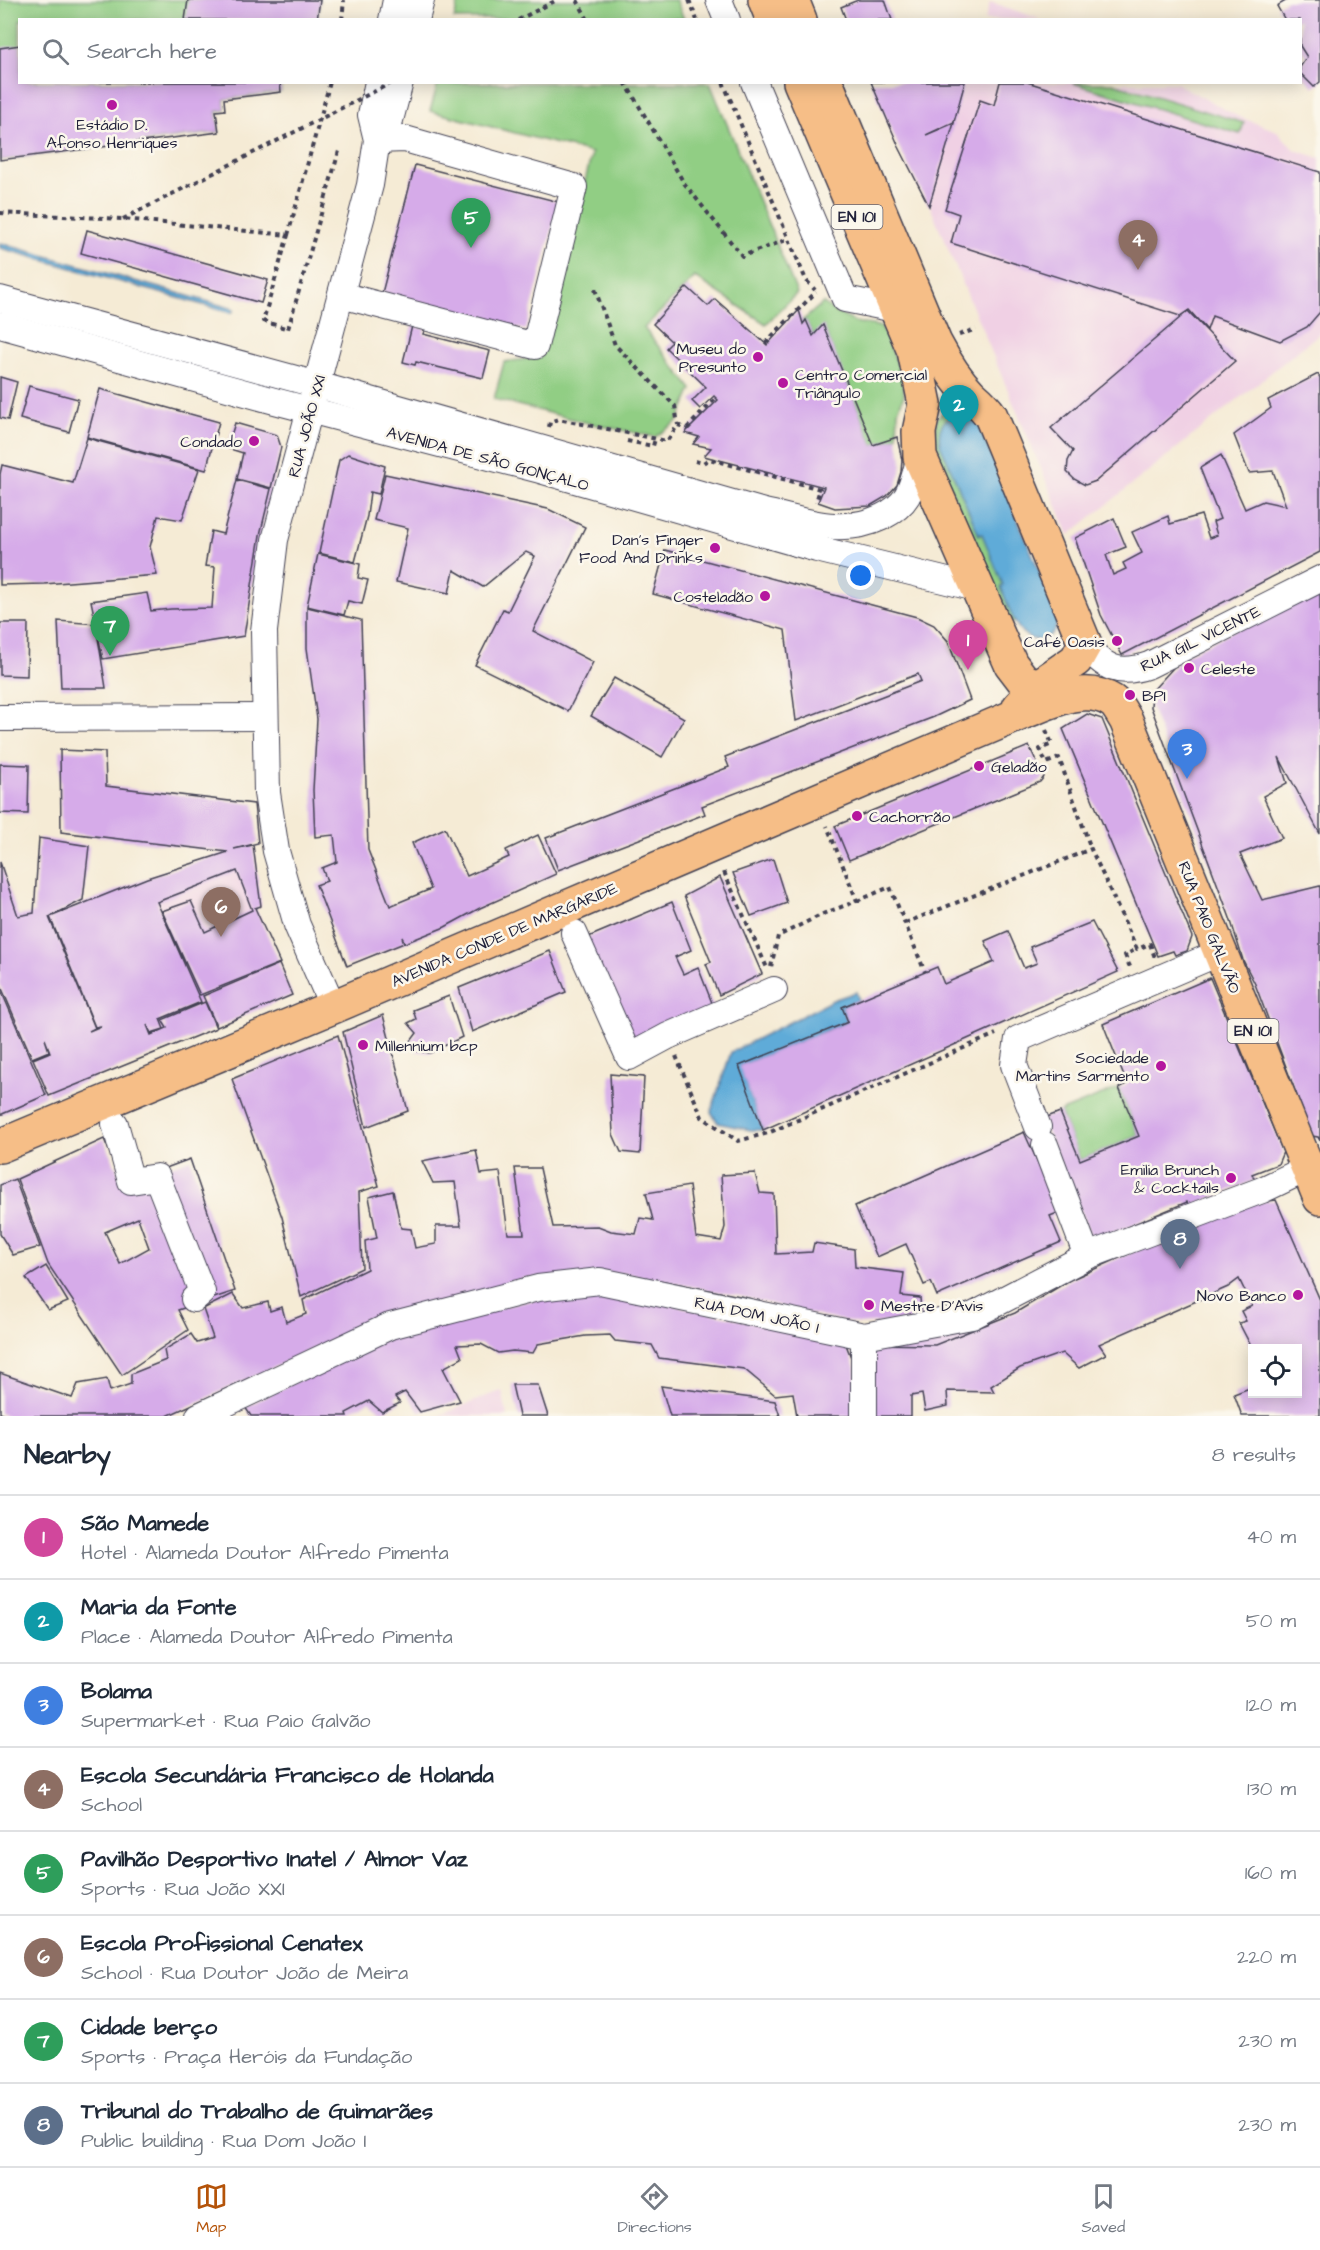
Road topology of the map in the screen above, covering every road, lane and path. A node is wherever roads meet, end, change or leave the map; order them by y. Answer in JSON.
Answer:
{"nodes":[{"id":1,"x":344,"y":0,"type":"edge"},
{"id":2,"x":396,"y":0,"type":"edge"},
{"id":3,"x":421,"y":0,"type":"edge"},
{"id":4,"x":557,"y":0,"type":"edge"},
{"id":5,"x":577,"y":0,"type":"edge"},
{"id":6,"x":689,"y":0,"type":"edge"},
{"id":7,"x":719,"y":0,"type":"edge"},
{"id":8,"x":765,"y":0,"type":"edge"},
{"id":9,"x":792,"y":0,"type":"edge"},
{"id":10,"x":342,"y":18,"type":"edge"},
{"id":11,"x":392,"y":18,"type":"edge"},
{"id":12,"x":416,"y":18,"type":"edge"},
{"id":13,"x":522,"y":18,"type":"edge"},
{"id":14,"x":587,"y":18,"type":"edge"},
{"id":15,"x":696,"y":18,"type":"edge"},
{"id":16,"x":726,"y":18,"type":"edge"},
{"id":17,"x":772,"y":18,"type":"edge"},
{"id":18,"x":799,"y":18,"type":"edge"},
{"id":19,"x":329,"y":84,"type":"edge"},
{"id":20,"x":378,"y":84,"type":"edge"},
{"id":21,"x":389,"y":84,"type":"edge"},
{"id":22,"x":399,"y":84,"type":"edge"},
{"id":23,"x":626,"y":84,"type":"edge"},
{"id":24,"x":724,"y":84,"type":"edge"},
{"id":25,"x":755,"y":84,"type":"edge"},
{"id":26,"x":801,"y":84,"type":"edge"},
{"id":27,"x":827,"y":84,"type":"edge"},
{"id":28,"x":378,"y":140,"type":"junction"},
{"id":29,"x":339,"y":151,"type":"dead end"},
{"id":30,"x":0,"y":213,"type":"edge"},
{"id":31,"x":123,"y":219,"type":"junction"},
{"id":32,"x":288,"y":235,"type":"junction"},
{"id":33,"x":789,"y":239,"type":"junction"},
{"id":34,"x":595,"y":289,"type":"dead end"},
{"id":35,"x":816,"y":292,"type":"junction"},
{"id":36,"x":341,"y":295,"type":"junction"},
{"id":37,"x":822,"y":296,"type":"dead end"},
{"id":38,"x":0,"y":299,"type":"edge"},
{"id":39,"x":896,"y":309,"type":"junction"},
{"id":40,"x":0,"y":325,"type":"edge"},
{"id":41,"x":765,"y":343,"type":"dead end"},
{"id":42,"x":318,"y":385,"type":"junction"},
{"id":43,"x":971,"y":395,"type":"junction"},
{"id":44,"x":716,"y":398,"type":"dead end"},
{"id":45,"x":925,"y":404,"type":"junction"},
{"id":46,"x":311,"y":411,"type":"junction"},
{"id":47,"x":678,"y":425,"type":"junction"},
{"id":48,"x":548,"y":432,"type":"dead end"},
{"id":49,"x":655,"y":439,"type":"junction"},
{"id":50,"x":627,"y":441,"type":"dead end"},
{"id":51,"x":920,"y":456,"type":"junction"},
{"id":52,"x":695,"y":461,"type":"dead end"},
{"id":53,"x":821,"y":507,"type":"dead end"},
{"id":54,"x":1320,"y":579,"type":"edge"},
{"id":55,"x":976,"y":588,"type":"junction"},
{"id":56,"x":1084,"y":644,"type":"junction"},
{"id":57,"x":1037,"y":687,"type":"junction"},
{"id":58,"x":1068,"y":696,"type":"junction"},
{"id":59,"x":264,"y":717,"type":"junction"},
{"id":60,"x":0,"y":718,"type":"edge"},
{"id":61,"x":1007,"y":720,"type":"junction"},
{"id":62,"x":1045,"y":727,"type":"dead end"},
{"id":63,"x":827,"y":826,"type":"dead end"},
{"id":64,"x":1091,"y":849,"type":"junction"},
{"id":65,"x":724,"y":872,"type":"dead end"},
{"id":66,"x":857,"y":901,"type":"junction"},
{"id":67,"x":905,"y":923,"type":"junction"},
{"id":68,"x":574,"y":933,"type":"dead end"},
{"id":69,"x":1137,"y":949,"type":"junction"},
{"id":70,"x":1221,"y":952,"type":"junction"},
{"id":71,"x":1154,"y":955,"type":"dead end"},
{"id":72,"x":1129,"y":965,"type":"dead end"},
{"id":73,"x":925,"y":972,"type":"dead end"},
{"id":74,"x":774,"y":990,"type":"dead end"},
{"id":75,"x":333,"y":1007,"type":"junction"},
{"id":76,"x":995,"y":1035,"type":"dead end"},
{"id":77,"x":668,"y":1036,"type":"junction"},
{"id":78,"x":115,"y":1124,"type":"dead end"},
{"id":79,"x":0,"y":1146,"type":"edge"},
{"id":80,"x":1314,"y":1183,"type":"edge"},
{"id":81,"x":1087,"y":1256,"type":"junction"},
{"id":82,"x":194,"y":1299,"type":"dead end"},
{"id":83,"x":864,"y":1336,"type":"junction"},
{"id":84,"x":199,"y":1416,"type":"edge"},
{"id":85,"x":864,"y":1416,"type":"edge"}],
"edges":[{"from":1,"to":10,"type":"path"},
{"from":2,"to":11,"type":"street"},
{"from":3,"to":12,"type":"street"},
{"from":4,"to":13,"type":"path"},
{"from":5,"to":14,"type":"path"},
{"from":6,"to":15,"type":"path"},
{"from":7,"to":16,"type":"street"},
{"from":8,"to":17,"type":"main road"},
{"from":9,"to":18,"type":"main road"},
{"from":19,"to":32,"type":"path"},
{"from":20,"to":28,"type":"street"},
{"from":21,"to":31,"type":"path","bridge":true},
{"from":22,"to":28,"type":"street"},
{"from":23,"to":33,"type":"path"},
{"from":24,"to":33,"type":"path"},
{"from":25,"to":39,"type":"street"},
{"from":26,"to":39,"type":"main road","number":"EN 101"},
{"from":27,"to":43,"type":"main road","number":"EN 101"},
{"from":28,"to":36,"type":"street","name":"RUA JOÃO XXI"},
{"from":28,"to":36,"type":"street"},
{"from":29,"to":32,"type":"path"},
{"from":30,"to":31,"type":"path"},
{"from":31,"to":32,"type":"path"},
{"from":33,"to":35,"type":"path"},
{"from":34,"to":47,"type":"path"},
{"from":35,"to":37,"type":"path"},
{"from":35,"to":41,"type":"path"},
{"from":36,"to":42,"type":"street","name":"RUA JOÃO XXI"},
{"from":38,"to":42,"type":"street","name":"AVENIDA DE SÃO GONÇALO"},
{"from":39,"to":45,"type":"main road","number":"EN 101"},
{"from":40,"to":46,"type":"street","name":"AVENIDA DE SÃO GONÇALO"},
{"from":42,"to":46,"type":"street","name":"RUA JOÃO XXI"},
{"from":42,"to":51,"type":"street","name":"AVENIDA DE SÃO GONÇALO"},
{"from":43,"to":45,"type":"main road"},
{"from":43,"to":56,"type":"main road","number":"EN 101"},
{"from":44,"to":47,"type":"path"},
{"from":45,"to":51,"type":"main road","number":"EN 101"},
{"from":46,"to":55,"type":"street","name":"AVENIDA DE SÃO GONÇALO"},
{"from":46,"to":59,"type":"street","name":"RUA JOÃO XXI"},
{"from":47,"to":49,"type":"path"},
{"from":48,"to":49,"type":"path"},
{"from":49,"to":50,"type":"path"},
{"from":51,"to":55,"type":"main road","number":"EN 101"},
{"from":52,"to":53,"type":"path"},
{"from":54,"to":56,"type":"street","name":"RUA GIL VICENTE"},
{"from":55,"to":57,"type":"main road","number":"EN 101"},
{"from":56,"to":57,"type":"main road","name":"AVENIDA CONDE DE MARGARIDE"},
{"from":57,"to":58,"type":"main road","number":"EN 101"},
{"from":57,"to":61,"type":"main road","name":"AVENIDA CONDE DE MARGARIDE"},
{"from":58,"to":61,"type":"main road","name":"AVENIDA CONDE DE MARGARIDE"},
{"from":58,"to":70,"type":"main road","name":"RUA PAIO GALVÃO","number":"EN 101"},
{"from":59,"to":60,"type":"street"},
{"from":59,"to":75,"type":"street","name":"RUA JOÃO XXI"},
{"from":61,"to":75,"type":"main road","name":"AVENIDA CONDE DE MARGARIDE"},
{"from":62,"to":64,"type":"path"},
{"from":63,"to":66,"type":"path"},
{"from":64,"to":67,"type":"path"},
{"from":64,"to":69,"type":"path"},
{"from":65,"to":66,"type":"path"},
{"from":66,"to":67,"type":"path"},
{"from":67,"to":73,"type":"path"},
{"from":68,"to":77,"type":"street"},
{"from":69,"to":71,"type":"path"},
{"from":69,"to":72,"type":"path"},
{"from":70,"to":80,"type":"main road","name":"RUA PAIO GALVÃO","number":"EN 101"},
{"from":70,"to":81,"type":"street"},
{"from":74,"to":77,"type":"street"},
{"from":75,"to":79,"type":"main road","name":"AVENIDA CONDE DE MARGARIDE"},
{"from":76,"to":77,"type":"path"},
{"from":78,"to":82,"type":"street"},
{"from":80,"to":81,"type":"street","name":"RUA DOM JOÃO I"},
{"from":81,"to":83,"type":"street","name":"RUA DOM JOÃO I"},
{"from":83,"to":84,"type":"street","name":"RUA DOM JOÃO I"},
{"from":83,"to":85,"type":"street"}]}
